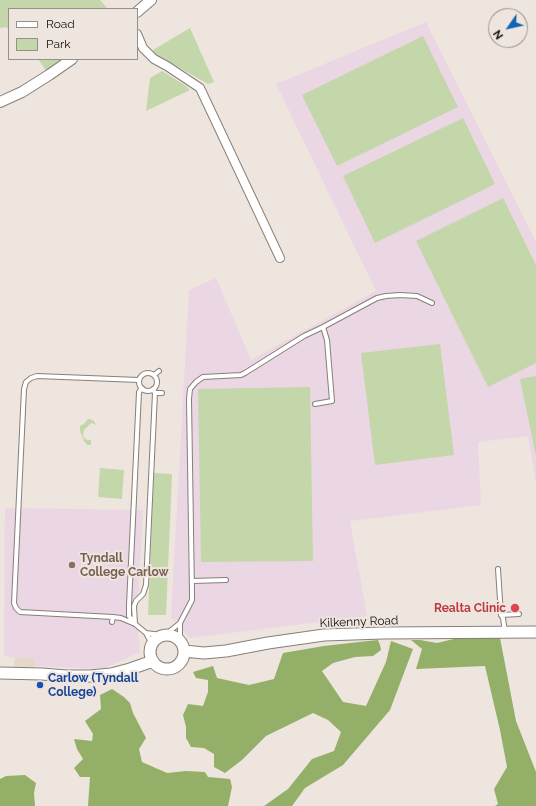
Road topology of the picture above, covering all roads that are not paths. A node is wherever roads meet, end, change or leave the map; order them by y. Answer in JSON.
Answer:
{"nodes":[{"id":1,"x":152,"y":0,"type":"edge"},
{"id":2,"x":138,"y":11,"type":"edge"},
{"id":3,"x":138,"y":36,"type":"edge"},
{"id":4,"x":71,"y":60,"type":"edge"},
{"id":5,"x":0,"y":102,"type":"edge"},
{"id":6,"x":280,"y":258,"type":"dead end"},
{"id":7,"x":432,"y":303,"type":"dead end"},
{"id":8,"x":323,"y":327,"type":"junction"},
{"id":9,"x":159,"y":371,"type":"dead end"},
{"id":10,"x":154,"y":375,"type":"junction"},
{"id":11,"x":139,"y":380,"type":"junction"},
{"id":12,"x":142,"y":388,"type":"junction"},
{"id":13,"x":154,"y":391,"type":"junction"},
{"id":14,"x":162,"y":393,"type":"dead end"},
{"id":15,"x":315,"y":404,"type":"dead end"},
{"id":16,"x":498,"y":568,"type":"dead end"},
{"id":17,"x":226,"y":580,"type":"dead end"},
{"id":18,"x":192,"y":581,"type":"junction"},
{"id":19,"x":519,"y":614,"type":"dead end"},
{"id":20,"x":501,"y":615,"type":"junction"},
{"id":21,"x":180,"y":623,"type":"junction"},
{"id":22,"x":135,"y":624,"type":"junction"},
{"id":23,"x":505,"y":632,"type":"junction"},
{"id":24,"x":536,"y":632,"type":"edge"},
{"id":25,"x":146,"y":633,"type":"junction"},
{"id":26,"x":163,"y":635,"type":"junction"},
{"id":27,"x":152,"y":644,"type":"junction"},
{"id":28,"x":182,"y":646,"type":"junction"},
{"id":29,"x":153,"y":661,"type":"junction"},
{"id":30,"x":0,"y":673,"type":"edge"}],
"edges":[{"from":1,"to":2,"type":"street"},
{"from":3,"to":6,"type":"street"},
{"from":4,"to":5,"type":"street"},
{"from":7,"to":8,"type":"lane"},
{"from":8,"to":15,"type":"lane"},
{"from":8,"to":18,"type":"lane"},
{"from":9,"to":10,"type":"lane"},
{"from":10,"to":11,"type":"lane"},
{"from":10,"to":13,"type":"lane"},
{"from":11,"to":12,"type":"lane"},
{"from":11,"to":22,"type":"lane"},
{"from":12,"to":13,"type":"lane"},
{"from":12,"to":22,"type":"lane"},
{"from":13,"to":14,"type":"lane"},
{"from":13,"to":22,"type":"lane"},
{"from":16,"to":20,"type":"lane"},
{"from":17,"to":18,"type":"lane"},
{"from":18,"to":21,"type":"lane"},
{"from":19,"to":20,"type":"lane"},
{"from":20,"to":23,"type":"lane"},
{"from":21,"to":26,"type":"lane"},
{"from":21,"to":28,"type":"lane"},
{"from":22,"to":25,"type":"lane"},
{"from":23,"to":24,"type":"main road","name":"Kilkenny Road"},
{"from":23,"to":28,"type":"main road","name":"Kilkenny Road"},
{"from":25,"to":26,"type":"lane"},
{"from":25,"to":27,"type":"lane"},
{"from":26,"to":27,"type":"main road"},
{"from":26,"to":28,"type":"main road"},
{"from":27,"to":29,"type":"main road"},
{"from":28,"to":29,"type":"main road"},
{"from":29,"to":30,"type":"main road"}]}
